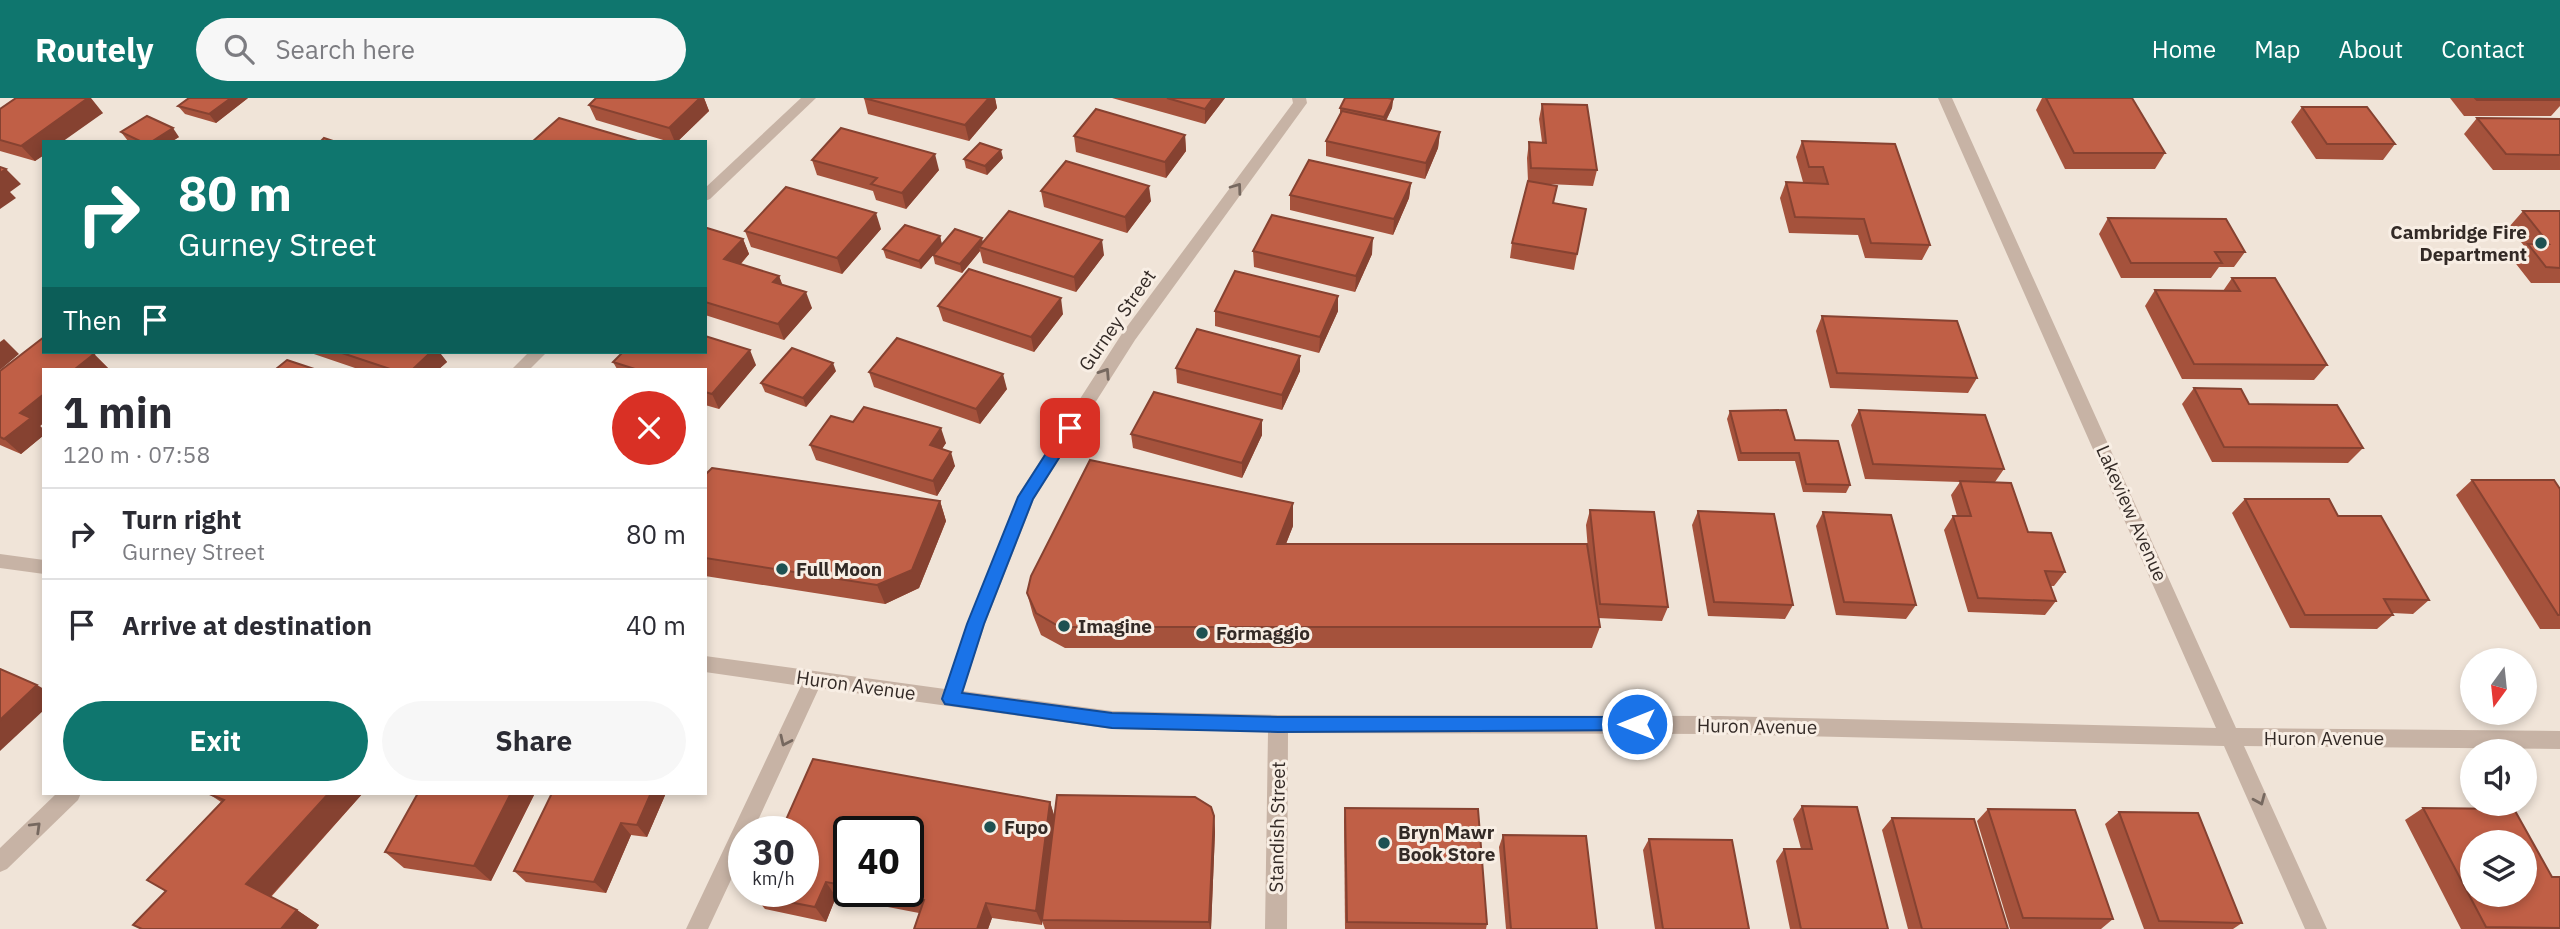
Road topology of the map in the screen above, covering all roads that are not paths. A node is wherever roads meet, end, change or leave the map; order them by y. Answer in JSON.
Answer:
{"nodes":[{"id":1,"x":809,"y":98,"type":"edge"},
{"id":2,"x":1299,"y":98,"type":"edge"},
{"id":3,"x":1945,"y":98,"type":"edge"},
{"id":4,"x":707,"y":193,"type":"edge"},
{"id":5,"x":537,"y":354,"type":"edge"},
{"id":6,"x":521,"y":368,"type":"edge"},
{"id":7,"x":0,"y":561,"type":"edge"},
{"id":8,"x":42,"y":567,"type":"edge"},
{"id":9,"x":707,"y":664,"type":"edge"},
{"id":10,"x":814,"y":679,"type":"junction"},
{"id":11,"x":951,"y":699,"type":"junction"},
{"id":12,"x":1278,"y":724,"type":"junction"},
{"id":13,"x":2233,"y":737,"type":"junction"},
{"id":14,"x":2560,"y":740,"type":"edge"},
{"id":15,"x":69,"y":795,"type":"edge"},
{"id":16,"x":0,"y":862,"type":"edge"},
{"id":17,"x":697,"y":929,"type":"edge"},
{"id":18,"x":1276,"y":929,"type":"edge"},
{"id":19,"x":2316,"y":929,"type":"edge"}],
"edges":[{"from":1,"to":4,"type":"street"},
{"from":11,"to":2,"type":"street","name":"Gurney Street","one_way":true},
{"from":3,"to":13,"type":"street","name":"Lakeview Avenue"},
{"from":5,"to":6,"type":"street"},
{"from":7,"to":8,"type":"street"},
{"from":9,"to":10,"type":"street","name":"Huron Avenue"},
{"from":10,"to":11,"type":"street","name":"Huron Avenue"},
{"from":10,"to":17,"type":"street","one_way":true},
{"from":11,"to":12,"type":"street","name":"Huron Avenue"},
{"from":12,"to":13,"type":"street","name":"Huron Avenue"},
{"from":12,"to":18,"type":"street","name":"Standish Street"},
{"from":13,"to":14,"type":"street","name":"Huron Avenue"},
{"from":13,"to":19,"type":"street","name":"Lakeview Avenue","one_way":true},
{"from":16,"to":15,"type":"street","one_way":true}]}
